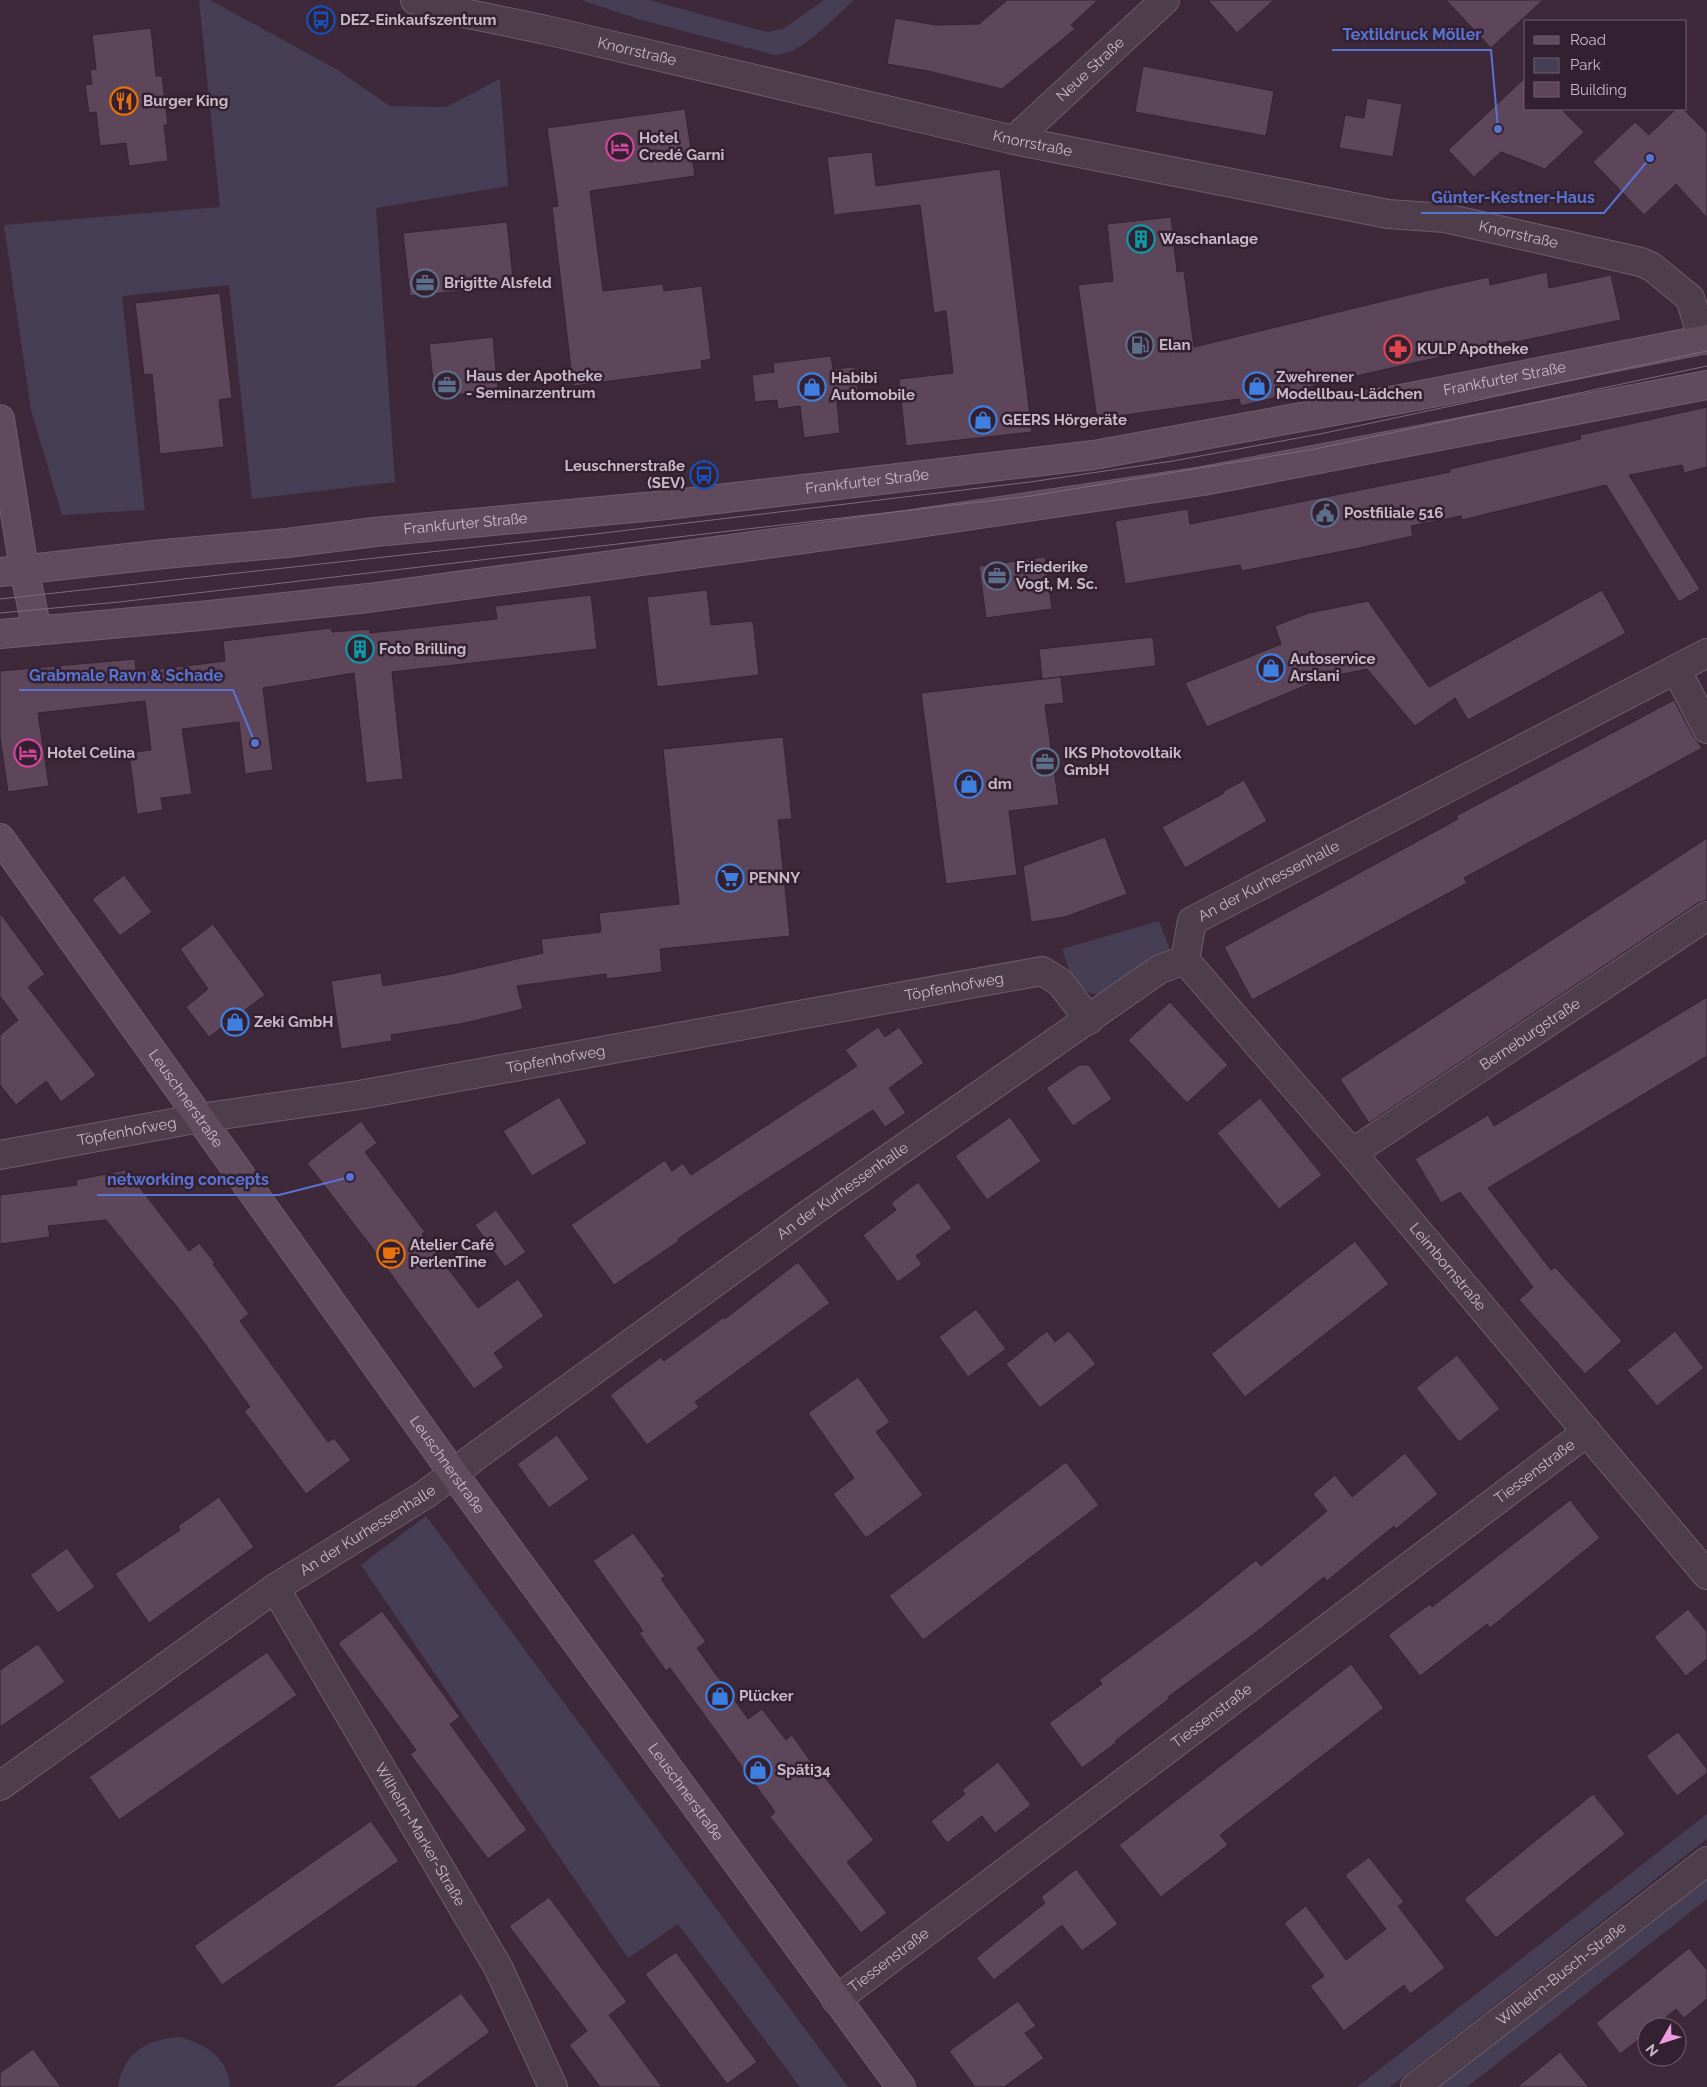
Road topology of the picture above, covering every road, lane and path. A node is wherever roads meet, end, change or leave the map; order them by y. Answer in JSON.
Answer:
{"nodes":[{"id":1,"x":415,"y":0,"type":"edge"},
{"id":2,"x":1165,"y":0,"type":"edge"},
{"id":3,"x":1014,"y":140,"type":"junction"},
{"id":4,"x":1652,"y":267,"type":"junction"},
{"id":5,"x":1707,"y":295,"type":"edge"},
{"id":6,"x":1706,"y":346,"type":"edge"},
{"id":7,"x":1707,"y":385,"type":"edge"},
{"id":8,"x":0,"y":419,"type":"edge"},
{"id":9,"x":12,"y":570,"type":"edge"},
{"id":10,"x":37,"y":630,"type":"junction"},
{"id":11,"x":0,"y":634,"type":"edge"},
{"id":12,"x":1707,"y":654,"type":"edge"},
{"id":13,"x":1676,"y":669,"type":"junction"},
{"id":14,"x":1707,"y":730,"type":"edge"},
{"id":15,"x":0,"y":838,"type":"edge"},
{"id":16,"x":1707,"y":916,"type":"edge"},
{"id":17,"x":1185,"y":960,"type":"junction"},
{"id":18,"x":1089,"y":1020,"type":"junction"},
{"id":19,"x":200,"y":1118,"type":"junction"},
{"id":20,"x":1352,"y":1153,"type":"junction"},
{"id":21,"x":0,"y":1155,"type":"edge"},
{"id":22,"x":1587,"y":1432,"type":"junction"},
{"id":23,"x":454,"y":1473,"type":"junction"},
{"id":24,"x":1707,"y":1575,"type":"edge"},
{"id":25,"x":275,"y":1588,"type":"junction"},
{"id":26,"x":0,"y":1786,"type":"edge"},
{"id":27,"x":1707,"y":1861,"type":"edge"},
{"id":28,"x":836,"y":2000,"type":"junction"},
{"id":29,"x":553,"y":2087,"type":"edge"},
{"id":30,"x":901,"y":2087,"type":"edge"},
{"id":31,"x":1415,"y":2087,"type":"edge"}],
"edges":[{"from":1,"to":3,"type":"street","name":"Knorrstraße"},
{"from":2,"to":3,"type":"street","name":"Neue Straße"},
{"from":3,"to":4,"type":"street","name":"Knorrstraße"},
{"from":4,"to":5,"type":"street","name":"Knorrstraße"},
{"from":4,"to":6,"type":"street","name":"Knorrstraße"},
{"from":6,"to":9,"type":"main road","name":"Frankfurter Straße"},
{"from":7,"to":10,"type":"main road"},
{"from":8,"to":9,"type":"main road"},
{"from":9,"to":10,"type":"main road"},
{"from":10,"to":11,"type":"main road"},
{"from":12,"to":13,"type":"street","name":"An der Kurhessenhalle"},
{"from":13,"to":14,"type":"street"},
{"from":13,"to":17,"type":"street","name":"An der Kurhessenhalle"},
{"from":15,"to":19,"type":"main road","name":"Leuschnerstraße"},
{"from":16,"to":20,"type":"street","name":"Berneburgstraße"},
{"from":17,"to":18,"type":"street","name":"An der Kurhessenhalle"},
{"from":17,"to":20,"type":"street","name":"Leimbornstraße"},
{"from":18,"to":19,"type":"street","name":"Töpfenhofweg"},
{"from":18,"to":23,"type":"street","name":"An der Kurhessenhalle"},
{"from":19,"to":21,"type":"street","name":"Töpfenhofweg"},
{"from":19,"to":23,"type":"main road","name":"Leuschnerstraße"},
{"from":20,"to":22,"type":"street","name":"Leimbornstraße"},
{"from":22,"to":24,"type":"street","name":"Leimbornstraße"},
{"from":22,"to":28,"type":"street","name":"Tiessenstraße"},
{"from":23,"to":25,"type":"street","name":"An der Kurhessenhalle"},
{"from":23,"to":28,"type":"main road","name":"Leuschnerstraße"},
{"from":25,"to":26,"type":"street","name":"An der Kurhessenhalle"},
{"from":25,"to":29,"type":"street","name":"Wilhelm-Marker-Straße"},
{"from":27,"to":31,"type":"street","name":"Wilhelm-Busch-Straße"},
{"from":28,"to":30,"type":"main road","name":"Leuschnerstraße"}]}
